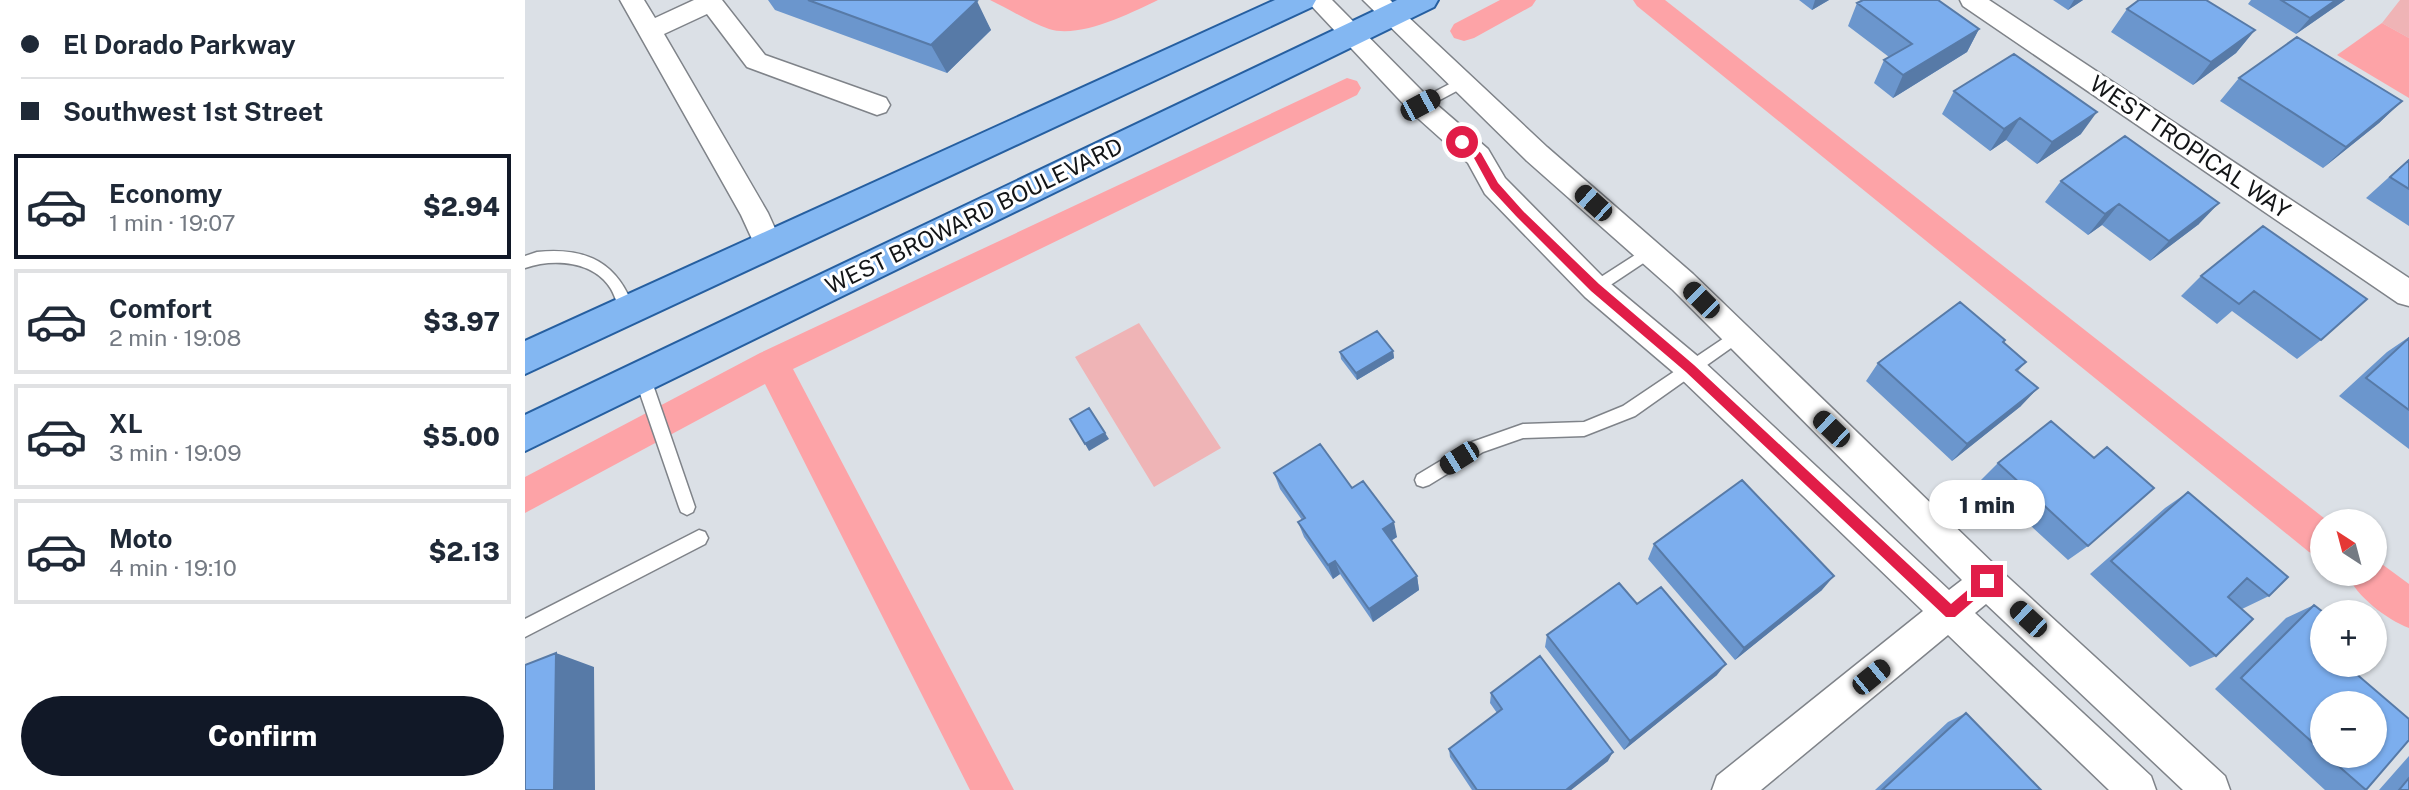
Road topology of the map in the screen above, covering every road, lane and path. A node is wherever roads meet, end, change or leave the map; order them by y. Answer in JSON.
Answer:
{"nodes":[{"id":1,"x":632,"y":0,"type":"edge"},
{"id":2,"x":1301,"y":0,"type":"edge"},
{"id":3,"x":1318,"y":0,"type":"edge"},
{"id":4,"x":1423,"y":0,"type":"edge"},
{"id":5,"x":1972,"y":0,"type":"edge"},
{"id":6,"x":710,"y":1,"type":"edge"},
{"id":7,"x":1383,"y":8,"type":"edge"},
{"id":8,"x":650,"y":31,"type":"junction"},
{"id":9,"x":1352,"y":35,"type":"junction"},
{"id":10,"x":1461,"y":83,"type":"junction"},
{"id":11,"x":877,"y":105,"type":"dead end"},
{"id":12,"x":1420,"y":105,"type":"junction"},
{"id":13,"x":768,"y":244,"type":"junction"},
{"id":14,"x":1649,"y":252,"type":"junction"},
{"id":15,"x":525,"y":262,"type":"edge"},
{"id":16,"x":1595,"y":288,"type":"junction"},
{"id":17,"x":2409,"y":294,"type":"edge"},
{"id":18,"x":627,"y":311,"type":"junction"},
{"id":19,"x":1736,"y":336,"type":"junction"},
{"id":20,"x":525,"y":358,"type":"edge"},
{"id":21,"x":1690,"y":368,"type":"junction"},
{"id":22,"x":645,"y":388,"type":"junction"},
{"id":23,"x":525,"y":434,"type":"edge"},
{"id":24,"x":1423,"y":480,"type":"dead end"},
{"id":25,"x":687,"y":507,"type":"dead end"},
{"id":26,"x":698,"y":538,"type":"dead end"},
{"id":27,"x":1987,"y":581,"type":"junction"},
{"id":28,"x":1951,"y":612,"type":"junction"},
{"id":29,"x":525,"y":628,"type":"edge"},
{"id":30,"x":1731,"y":790,"type":"edge"},
{"id":31,"x":2137,"y":790,"type":"edge"},
{"id":32,"x":2211,"y":790,"type":"edge"}],
"edges":[{"from":1,"to":8,"type":"street"},
{"from":2,"to":13,"type":"main road"},
{"from":3,"to":9,"type":"street"},
{"from":4,"to":7,"type":"main road","name":"WEST BROWARD BOULEVARD"},
{"from":5,"to":17,"type":"street","name":"WEST TROPICAL WAY"},
{"from":6,"to":8,"type":"street"},
{"from":6,"to":11,"type":"street"},
{"from":7,"to":9,"type":"main road","name":"WEST BROWARD BOULEVARD"},
{"from":7,"to":10,"type":"street"},
{"from":8,"to":13,"type":"street"},
{"from":9,"to":12,"type":"street"},
{"from":9,"to":22,"type":"main road","name":"WEST BROWARD BOULEVARD"},
{"from":10,"to":12,"type":"lane"},
{"from":10,"to":14,"type":"street"},
{"from":12,"to":16,"type":"street"},
{"from":13,"to":18,"type":"main road"},
{"from":14,"to":16,"type":"lane"},
{"from":14,"to":19,"type":"street"},
{"from":15,"to":18,"type":"lane"},
{"from":16,"to":21,"type":"street"},
{"from":18,"to":20,"type":"main road"},
{"from":19,"to":21,"type":"lane"},
{"from":19,"to":27,"type":"street"},
{"from":21,"to":24,"type":"lane"},
{"from":21,"to":28,"type":"street"},
{"from":22,"to":23,"type":"main road","name":"WEST BROWARD BOULEVARD"},
{"from":22,"to":25,"type":"lane"},
{"from":26,"to":29,"type":"lane"},
{"from":27,"to":28,"type":"street"},
{"from":27,"to":32,"type":"street"},
{"from":28,"to":30,"type":"street"},
{"from":28,"to":31,"type":"street"}]}
